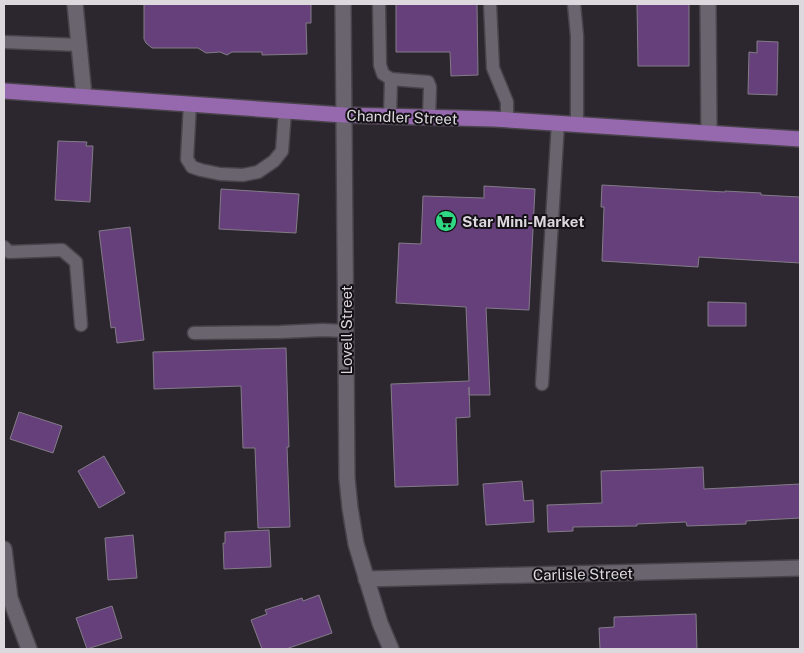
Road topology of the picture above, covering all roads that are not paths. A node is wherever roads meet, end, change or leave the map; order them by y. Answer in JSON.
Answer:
{"nodes":[{"id":1,"x":75,"y":4,"type":"edge"},
{"id":2,"x":343,"y":4,"type":"edge"},
{"id":3,"x":379,"y":4,"type":"edge"},
{"id":4,"x":490,"y":4,"type":"edge"},
{"id":5,"x":574,"y":4,"type":"edge"},
{"id":6,"x":708,"y":4,"type":"edge"},
{"id":7,"x":4,"y":42,"type":"edge"},
{"id":8,"x":79,"y":45,"type":"junction"},
{"id":9,"x":391,"y":79,"type":"junction"},
{"id":10,"x":4,"y":91,"type":"edge"},
{"id":11,"x":84,"y":96,"type":"junction"},
{"id":12,"x":190,"y":104,"type":"junction"},
{"id":13,"x":285,"y":111,"type":"junction"},
{"id":14,"x":344,"y":115,"type":"junction"},
{"id":15,"x":390,"y":116,"type":"junction"},
{"id":16,"x":429,"y":118,"type":"junction"},
{"id":17,"x":508,"y":120,"type":"junction"},
{"id":18,"x":558,"y":123,"type":"junction"},
{"id":19,"x":577,"y":125,"type":"junction"},
{"id":20,"x":709,"y":133,"type":"junction"},
{"id":21,"x":800,"y":139,"type":"edge"},
{"id":22,"x":4,"y":246,"type":"edge"},
{"id":23,"x":81,"y":325,"type":"dead end"},
{"id":24,"x":346,"y":331,"type":"junction"},
{"id":25,"x":194,"y":333,"type":"dead end"},
{"id":26,"x":542,"y":384,"type":"dead end"},
{"id":27,"x":4,"y":549,"type":"edge"},
{"id":28,"x":800,"y":568,"type":"edge"},
{"id":29,"x":366,"y":579,"type":"junction"},
{"id":30,"x":29,"y":649,"type":"edge"},
{"id":31,"x":391,"y":649,"type":"edge"}],
"edges":[{"from":1,"to":8,"type":"street"},
{"from":2,"to":14,"type":"street","name":"Lovell Street"},
{"from":3,"to":9,"type":"lane"},
{"from":4,"to":17,"type":"lane"},
{"from":5,"to":19,"type":"lane"},
{"from":6,"to":20,"type":"street"},
{"from":7,"to":8,"type":"lane"},
{"from":8,"to":11,"type":"street"},
{"from":9,"to":15,"type":"lane"},
{"from":9,"to":16,"type":"lane"},
{"from":10,"to":11,"type":"main road","name":"Chandler Street"},
{"from":11,"to":12,"type":"main road","name":"Chandler Street"},
{"from":12,"to":13,"type":"main road","name":"Chandler Street"},
{"from":12,"to":13,"type":"lane"},
{"from":13,"to":14,"type":"main road","name":"Chandler Street"},
{"from":14,"to":15,"type":"main road","name":"Chandler Street"},
{"from":14,"to":24,"type":"street","name":"Lovell Street"},
{"from":15,"to":16,"type":"main road","name":"Chandler Street"},
{"from":16,"to":17,"type":"main road","name":"Chandler Street"},
{"from":17,"to":18,"type":"main road","name":"Chandler Street"},
{"from":18,"to":19,"type":"main road","name":"Chandler Street"},
{"from":18,"to":26,"type":"lane"},
{"from":19,"to":20,"type":"main road","name":"Chandler Street"},
{"from":20,"to":21,"type":"main road","name":"Chandler Street"},
{"from":22,"to":23,"type":"lane"},
{"from":24,"to":25,"type":"lane"},
{"from":24,"to":29,"type":"street","name":"Lovell Street"},
{"from":27,"to":30,"type":"street"},
{"from":28,"to":29,"type":"street","name":"Carlisle Street"},
{"from":29,"to":31,"type":"street","name":"Lovell Street"}]}
